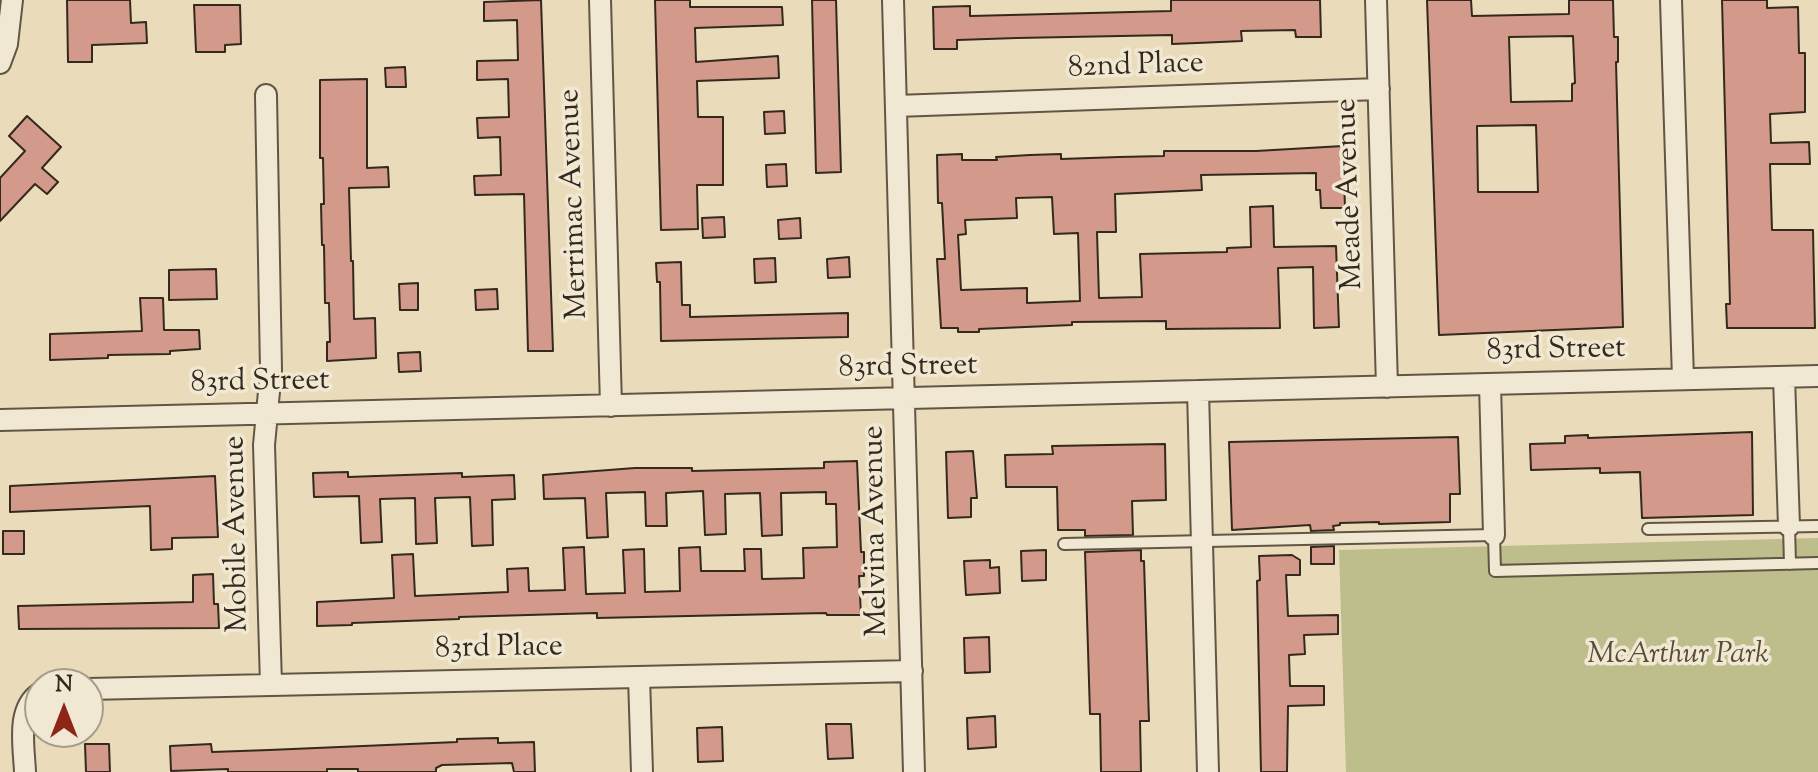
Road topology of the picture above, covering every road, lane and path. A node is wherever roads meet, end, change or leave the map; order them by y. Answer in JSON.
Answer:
{"nodes":[{"id":1,"x":12,"y":0,"type":"edge"},
{"id":2,"x":600,"y":0,"type":"edge"},
{"id":3,"x":893,"y":0,"type":"edge"},
{"id":4,"x":1376,"y":0,"type":"edge"},
{"id":5,"x":1671,"y":0,"type":"edge"},
{"id":6,"x":0,"y":63,"type":"edge"},
{"id":7,"x":1379,"y":89,"type":"junction"},
{"id":8,"x":266,"y":95,"type":"dead end"},
{"id":9,"x":896,"y":106,"type":"junction"},
{"id":10,"x":1818,"y":376,"type":"edge"},
{"id":11,"x":1784,"y":377,"type":"junction"},
{"id":12,"x":1683,"y":379,"type":"junction"},
{"id":13,"x":1490,"y":384,"type":"junction"},
{"id":14,"x":1387,"y":387,"type":"junction"},
{"id":15,"x":1198,"y":391,"type":"junction"},
{"id":16,"x":905,"y":399,"type":"junction"},
{"id":17,"x":611,"y":406,"type":"junction"},
{"id":18,"x":268,"y":414,"type":"junction"},
{"id":19,"x":0,"y":420,"type":"edge"},
{"id":20,"x":1789,"y":526,"type":"junction"},
{"id":21,"x":1818,"y":526,"type":"edge"},
{"id":22,"x":1648,"y":529,"type":"dead end"},
{"id":23,"x":1494,"y":535,"type":"junction"},
{"id":24,"x":1203,"y":541,"type":"junction"},
{"id":25,"x":1064,"y":544,"type":"dead end"},
{"id":26,"x":1818,"y":563,"type":"edge"},
{"id":27,"x":1790,"y":564,"type":"junction"},
{"id":28,"x":912,"y":671,"type":"junction"},
{"id":29,"x":639,"y":677,"type":"junction"},
{"id":30,"x":271,"y":685,"type":"junction"},
{"id":31,"x":104,"y":689,"type":"edge"},
{"id":32,"x":25,"y":748,"type":"edge"},
{"id":33,"x":25,"y":772,"type":"edge"},
{"id":34,"x":642,"y":772,"type":"edge"},
{"id":35,"x":914,"y":772,"type":"edge"},
{"id":36,"x":1208,"y":772,"type":"edge"}],
"edges":[{"from":1,"to":6,"type":"street"},
{"from":2,"to":17,"type":"street","name":"Merrimac Avenue"},
{"from":3,"to":9,"type":"street","name":"Melvina Avenue"},
{"from":4,"to":7,"type":"street","name":"Meade Avenue"},
{"from":5,"to":12,"type":"street"},
{"from":7,"to":9,"type":"street","name":"82nd Place"},
{"from":7,"to":14,"type":"street","name":"Meade Avenue"},
{"from":8,"to":18,"type":"street","name":"Mobile Avenue"},
{"from":9,"to":16,"type":"street","name":"Melvina Avenue"},
{"from":10,"to":11,"type":"street","name":"83rd Street"},
{"from":11,"to":12,"type":"street","name":"83rd Street"},
{"from":11,"to":20,"type":"street"},
{"from":12,"to":13,"type":"street","name":"83rd Street"},
{"from":13,"to":14,"type":"street","name":"83rd Street"},
{"from":13,"to":23,"type":"street"},
{"from":14,"to":15,"type":"street","name":"83rd Street"},
{"from":15,"to":16,"type":"street","name":"83rd Street"},
{"from":15,"to":24,"type":"street"},
{"from":16,"to":17,"type":"street","name":"83rd Street"},
{"from":16,"to":28,"type":"street","name":"Melvina Avenue"},
{"from":17,"to":18,"type":"street","name":"83rd Street"},
{"from":18,"to":19,"type":"street","name":"83rd Street"},
{"from":18,"to":30,"type":"street","name":"Mobile Avenue"},
{"from":20,"to":21,"type":"lane"},
{"from":20,"to":22,"type":"lane"},
{"from":20,"to":27,"type":"lane"},
{"from":23,"to":24,"type":"lane"},
{"from":23,"to":27,"type":"lane"},
{"from":24,"to":25,"type":"lane"},
{"from":24,"to":36,"type":"street"},
{"from":26,"to":27,"type":"lane"},
{"from":28,"to":29,"type":"street","name":"83rd Place"},
{"from":28,"to":35,"type":"street","name":"Melvina Avenue"},
{"from":29,"to":30,"type":"street","name":"83rd Place"},
{"from":29,"to":34,"type":"street"},
{"from":30,"to":31,"type":"street","name":"83rd Place"},
{"from":32,"to":33,"type":"street"}]}
